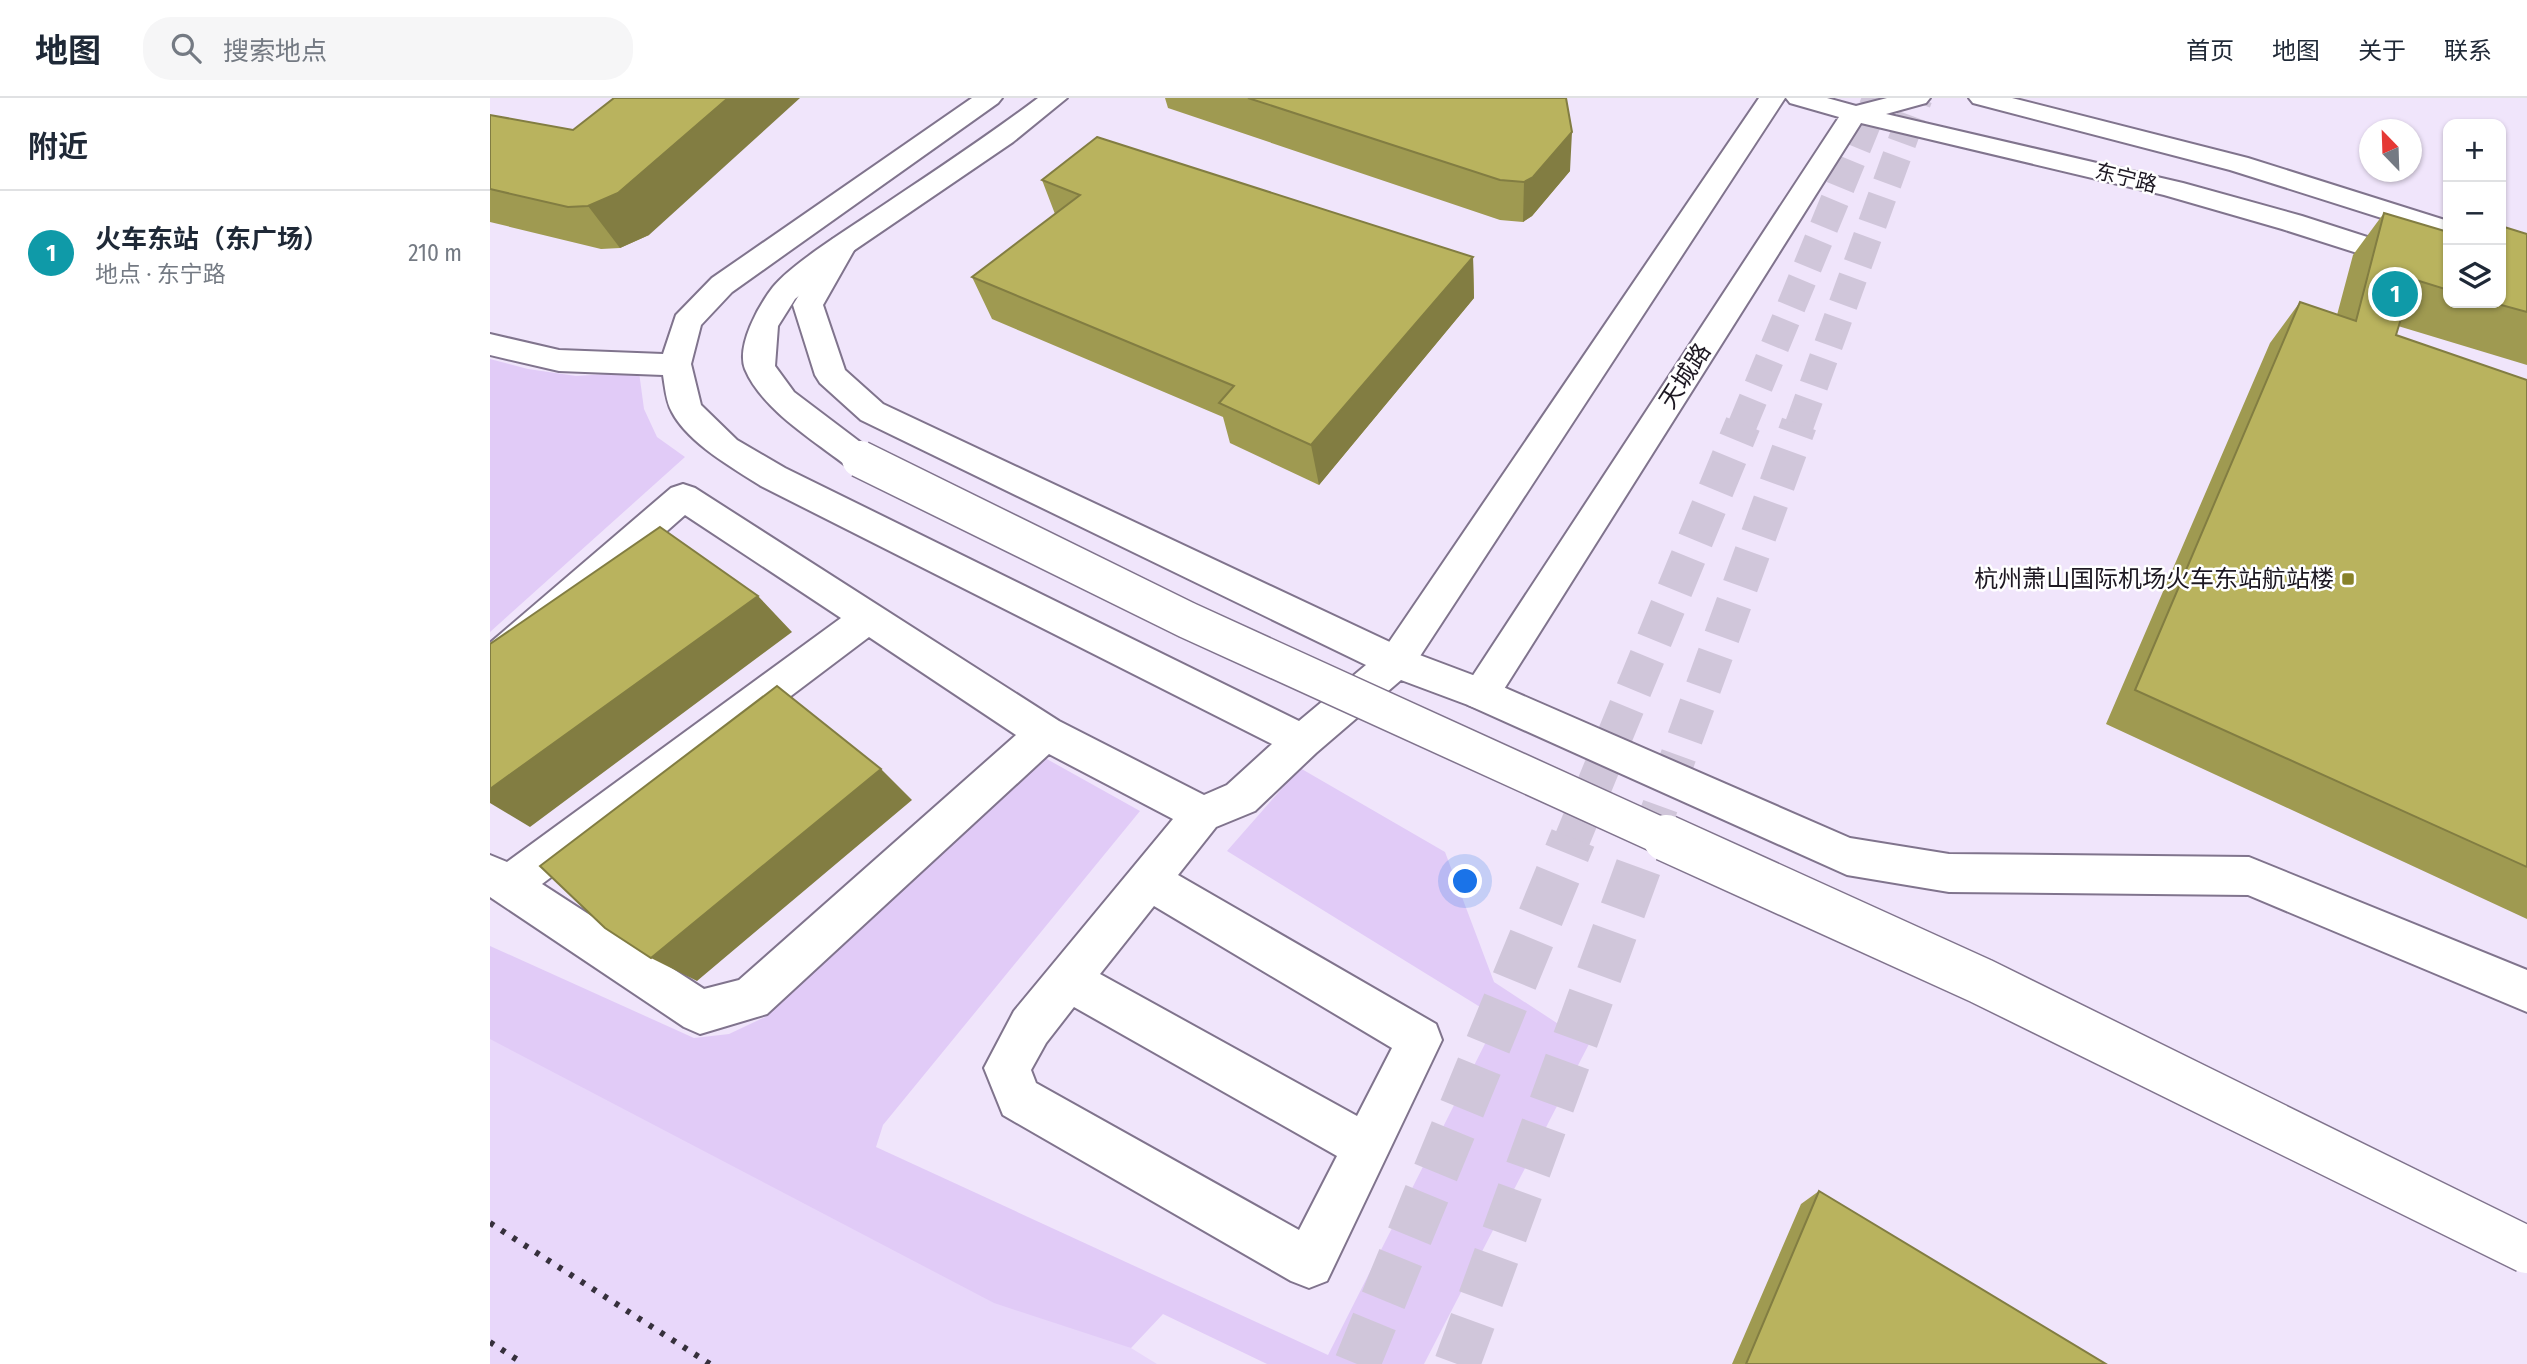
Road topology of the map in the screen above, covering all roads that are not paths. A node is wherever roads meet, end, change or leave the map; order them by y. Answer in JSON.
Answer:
{"nodes":[{"id":1,"x":989,"y":98,"type":"edge"},
{"id":2,"x":1054,"y":98,"type":"edge"},
{"id":3,"x":1772,"y":98,"type":"edge"},
{"id":4,"x":1799,"y":98,"type":"edge"},
{"id":5,"x":1917,"y":98,"type":"edge"},
{"id":6,"x":1982,"y":98,"type":"edge"},
{"id":7,"x":1854,"y":114,"type":"junction"},
{"id":8,"x":2443,"y":228,"type":"edge"},
{"id":9,"x":842,"y":245,"type":"junction"},
{"id":10,"x":2443,"y":270,"type":"edge"},
{"id":11,"x":490,"y":344,"type":"edge"},
{"id":12,"x":676,"y":364,"type":"junction"},
{"id":13,"x":868,"y":618,"type":"junction"},
{"id":14,"x":1396,"y":662,"type":"junction"},
{"id":15,"x":490,"y":665,"type":"edge"},
{"id":16,"x":1481,"y":694,"type":"junction"},
{"id":17,"x":1045,"y":733,"type":"junction"},
{"id":18,"x":1302,"y":741,"type":"junction"},
{"id":19,"x":1202,"y":814,"type":"junction"},
{"id":20,"x":499,"y":880,"type":"edge"},
{"id":21,"x":1149,"y":881,"type":"junction"},
{"id":22,"x":1069,"y":979,"type":"junction"},
{"id":23,"x":2527,"y":991,"type":"edge"},
{"id":24,"x":1366,"y":1147,"type":"junction"},
{"id":25,"x":2527,"y":1250,"type":"edge"}],
"edges":[{"from":1,"to":12,"type":"main road"},
{"from":2,"to":9,"type":"main road"},
{"from":3,"to":14,"type":"main road"},
{"from":4,"to":7,"type":"main road","name":"东宁路"},
{"from":5,"to":7,"type":"main road"},
{"from":6,"to":8,"type":"main road","name":"东宁路"},
{"from":7,"to":10,"type":"main road","name":"东宁路"},
{"from":7,"to":16,"type":"main road","name":"天城路"},
{"from":9,"to":14,"type":"main road"},
{"from":9,"to":25,"type":"main road","bridge":true},
{"from":11,"to":12,"type":"main road"},
{"from":12,"to":18,"type":"main road"},
{"from":13,"to":15,"type":"main road"},
{"from":13,"to":17,"type":"main road"},
{"from":13,"to":20,"type":"main road"},
{"from":14,"to":16,"type":"main road"},
{"from":14,"to":18,"type":"main road"},
{"from":16,"to":23,"type":"main road"},
{"from":17,"to":19,"type":"main road"},
{"from":17,"to":20,"type":"main road"},
{"from":18,"to":19,"type":"main road"},
{"from":19,"to":21,"type":"main road"},
{"from":21,"to":22,"type":"main road"},
{"from":21,"to":24,"type":"main road"},
{"from":22,"to":24,"type":"main road"},
{"from":22,"to":24,"type":"main road"}]}
